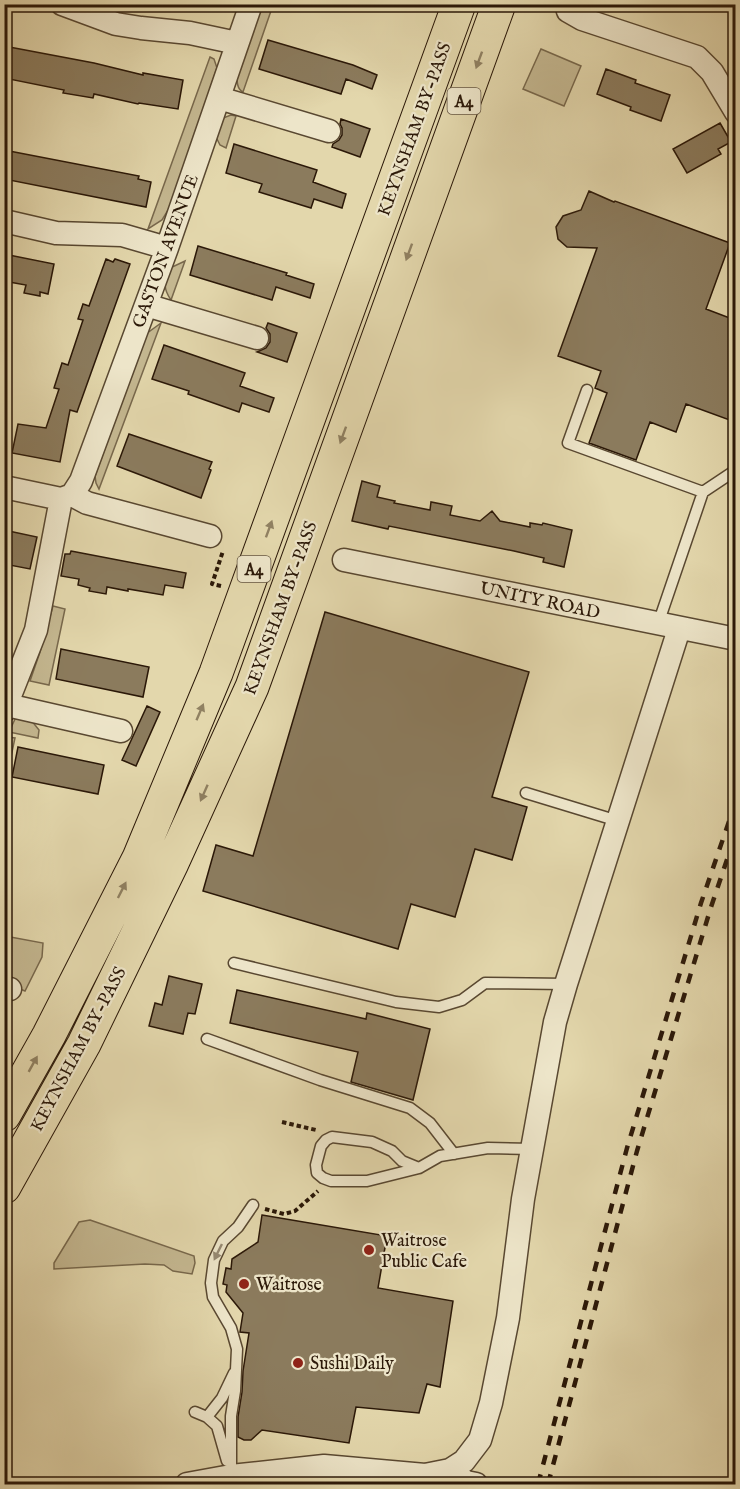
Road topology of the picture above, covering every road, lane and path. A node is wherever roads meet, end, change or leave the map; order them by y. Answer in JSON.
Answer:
{"nodes":[{"id":1,"x":62,"y":4,"type":"edge"},
{"id":2,"x":251,"y":4,"type":"edge"},
{"id":3,"x":459,"y":4,"type":"edge"},
{"id":4,"x":499,"y":4,"type":"edge"},
{"id":5,"x":566,"y":4,"type":"edge"},
{"id":6,"x":237,"y":43,"type":"junction"},
{"id":7,"x":219,"y":98,"type":"junction"},
{"id":8,"x":735,"y":112,"type":"edge"},
{"id":9,"x":329,"y":131,"type":"dead end"},
{"id":10,"x":4,"y":221,"type":"edge"},
{"id":11,"x":167,"y":248,"type":"junction"},
{"id":12,"x":146,"y":305,"type":"junction"},
{"id":13,"x":257,"y":338,"type":"dead end"},
{"id":14,"x":587,"y":390,"type":"dead end"},
{"id":15,"x":735,"y":470,"type":"edge"},
{"id":16,"x":4,"y":488,"type":"edge"},
{"id":17,"x":703,"y":492,"type":"junction"},
{"id":18,"x":66,"y":497,"type":"junction"},
{"id":19,"x":210,"y":536,"type":"joint"},
{"id":20,"x":344,"y":560,"type":"dead end"},
{"id":21,"x":226,"y":587,"type":"dead end"},
{"id":22,"x":668,"y":627,"type":"junction"},
{"id":23,"x":735,"y":639,"type":"edge"},
{"id":24,"x":6,"y":708,"type":"edge"},
{"id":25,"x":121,"y":731,"type":"dead end"},
{"id":26,"x":526,"y":793,"type":"dead end"},
{"id":27,"x":618,"y":822,"type":"junction"},
{"id":28,"x":234,"y":963,"type":"dead end"},
{"id":29,"x":566,"y":984,"type":"junction"},
{"id":30,"x":207,"y":1039,"type":"dead end"},
{"id":31,"x":4,"y":1115,"type":"edge"},
{"id":32,"x":282,"y":1122,"type":"dead end"},
{"id":33,"x":332,"y":1137,"type":"junction"},
{"id":34,"x":532,"y":1149,"type":"junction"},
{"id":35,"x":454,"y":1154,"type":"junction"},
{"id":36,"x":420,"y":1168,"type":"junction"},
{"id":37,"x":331,"y":1181,"type":"junction"},
{"id":38,"x":4,"y":1187,"type":"edge"},
{"id":39,"x":253,"y":1205,"type":"joint"},
{"id":40,"x":237,"y":1367,"type":"junction"},
{"id":41,"x":195,"y":1412,"type":"dead end"},
{"id":42,"x":207,"y":1417,"type":"junction"},
{"id":43,"x":450,"y":1470,"type":"junction"},
{"id":44,"x":231,"y":1476,"type":"junction"},
{"id":45,"x":187,"y":1485,"type":"edge"},
{"id":46,"x":476,"y":1485,"type":"edge"}],
"edges":[{"from":1,"to":6,"type":"street"},
{"from":2,"to":6,"type":"street","name":"GASTON AVENUE"},
{"from":31,"to":3,"type":"highway","name":"KEYNSHAM BY-PASS","number":"A4","one_way":true},
{"from":4,"to":38,"type":"highway","name":"KEYNSHAM BY-PASS","number":"A4","one_way":true},
{"from":5,"to":8,"type":"street"},
{"from":6,"to":7,"type":"street","name":"GASTON AVENUE"},
{"from":7,"to":9,"type":"street"},
{"from":7,"to":11,"type":"street","name":"GASTON AVENUE"},
{"from":10,"to":11,"type":"street"},
{"from":11,"to":12,"type":"street","name":"GASTON AVENUE"},
{"from":12,"to":13,"type":"street"},
{"from":12,"to":18,"type":"street","name":"GASTON AVENUE"},
{"from":14,"to":17,"type":"lane"},
{"from":15,"to":17,"type":"lane"},
{"from":16,"to":18,"type":"street"},
{"from":17,"to":22,"type":"lane"},
{"from":18,"to":19,"type":"street"},
{"from":18,"to":24,"type":"street","name":"GASTON AVENUE"},
{"from":19,"to":21,"type":"path"},
{"from":20,"to":22,"type":"street","name":"UNITY ROAD"},
{"from":22,"to":23,"type":"street","name":"UNITY ROAD"},
{"from":22,"to":27,"type":"street"},
{"from":24,"to":25,"type":"street"},
{"from":26,"to":27,"type":"lane"},
{"from":27,"to":29,"type":"street"},
{"from":28,"to":29,"type":"lane"},
{"from":29,"to":34,"type":"street"},
{"from":30,"to":35,"type":"lane"},
{"from":32,"to":33,"type":"path"},
{"from":33,"to":36,"type":"lane"},
{"from":33,"to":37,"type":"lane"},
{"from":34,"to":35,"type":"lane"},
{"from":34,"to":43,"type":"street"},
{"from":35,"to":36,"type":"lane"},
{"from":36,"to":37,"type":"lane"},
{"from":37,"to":39,"type":"path"},
{"from":39,"to":40,"type":"lane","one_way":true},
{"from":40,"to":42,"type":"lane"},
{"from":40,"to":44,"type":"lane"},
{"from":41,"to":42,"type":"lane"},
{"from":42,"to":44,"type":"lane"},
{"from":43,"to":44,"type":"street"},
{"from":43,"to":46,"type":"street"},
{"from":44,"to":45,"type":"street"}]}
